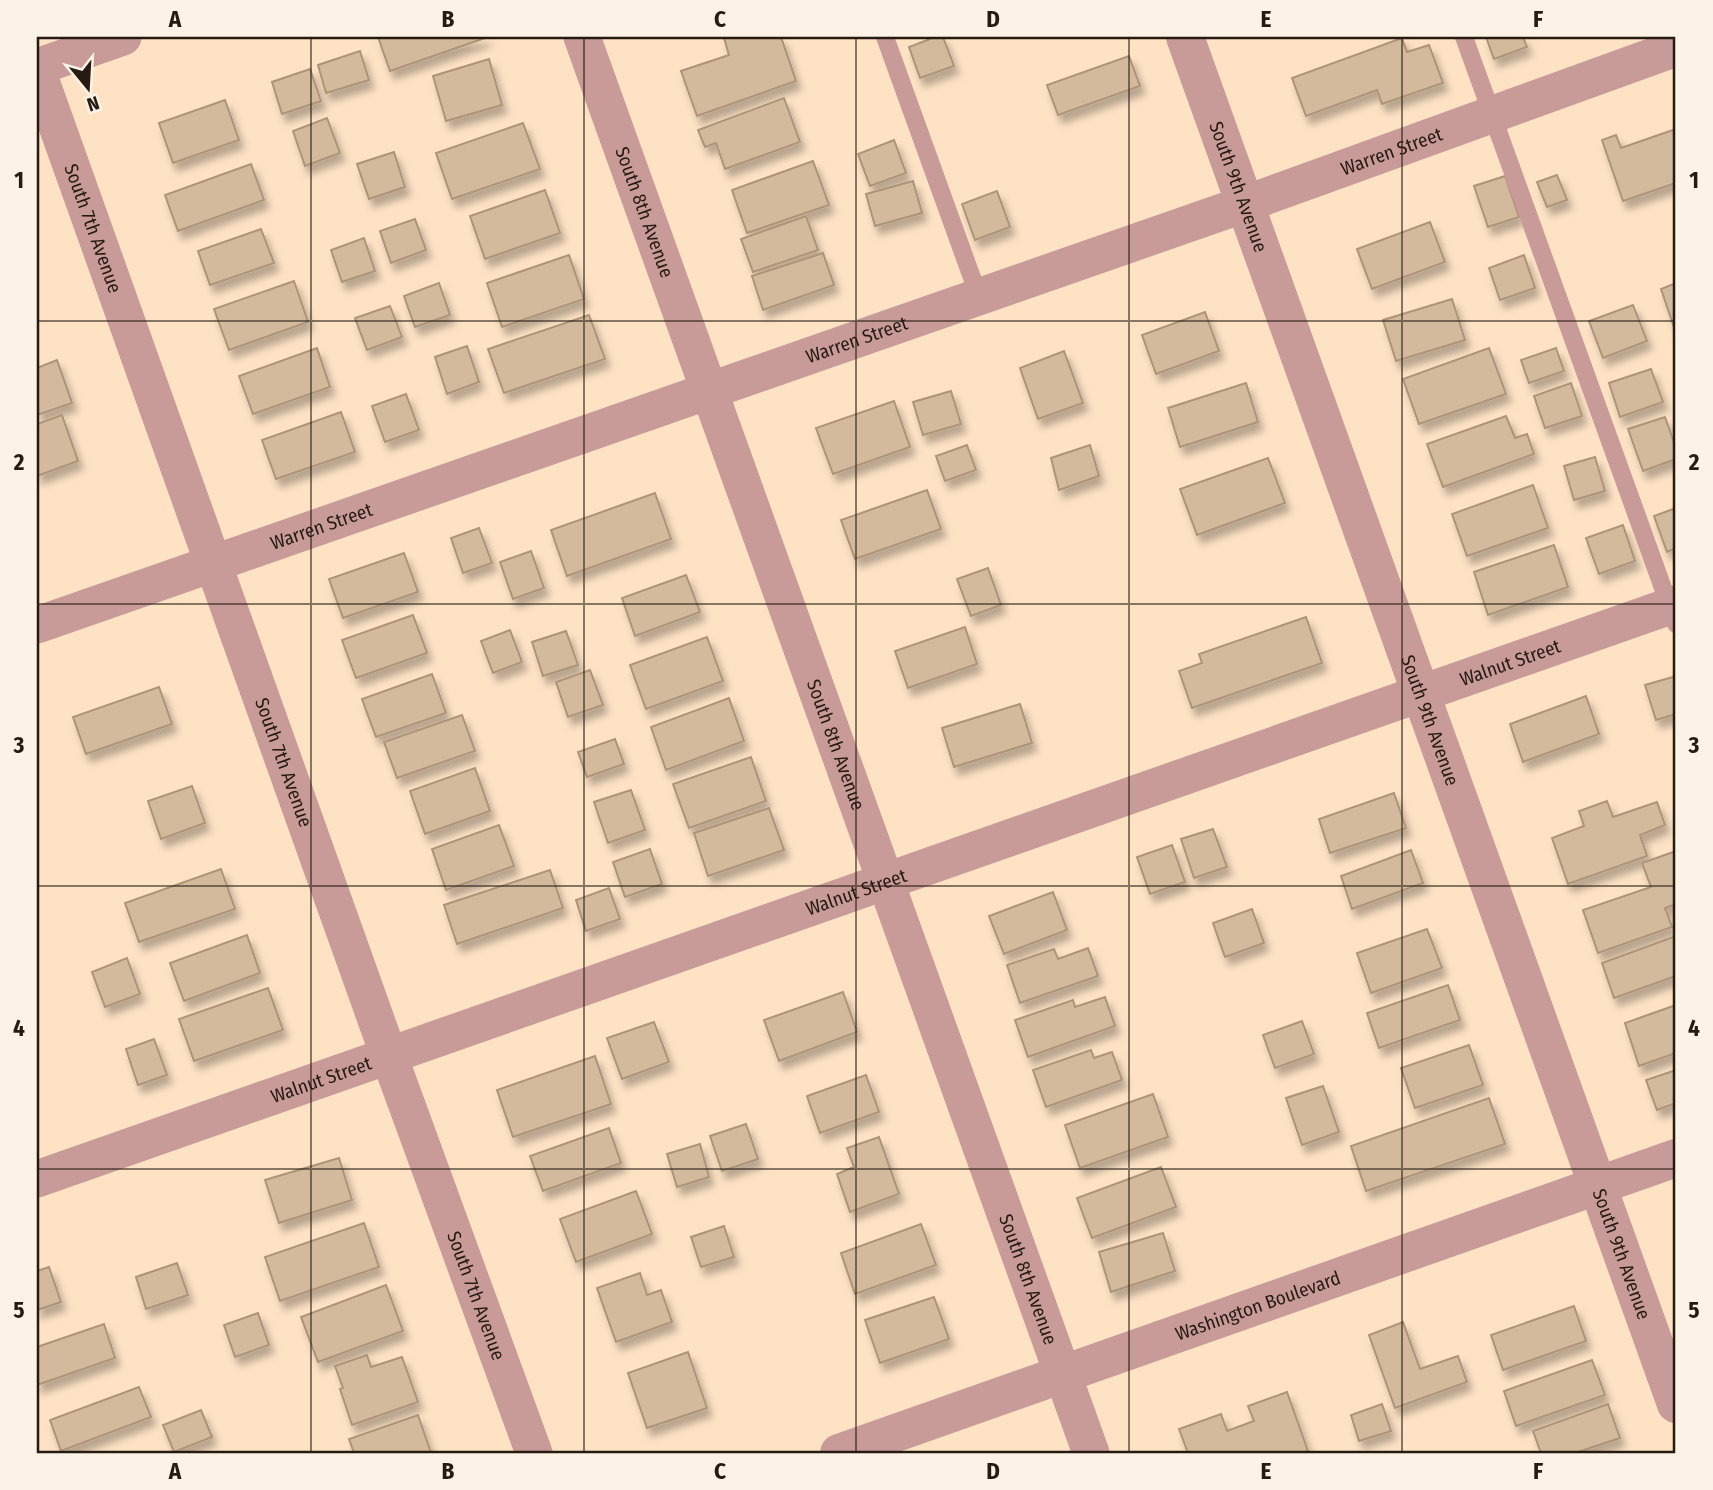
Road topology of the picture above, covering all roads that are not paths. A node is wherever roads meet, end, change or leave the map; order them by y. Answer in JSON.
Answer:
{"nodes":[{"id":1,"x":123,"y":37,"type":"edge"},
{"id":2,"x":582,"y":37,"type":"edge"},
{"id":3,"x":885,"y":37,"type":"edge"},
{"id":4,"x":1185,"y":37,"type":"edge"},
{"id":5,"x":1464,"y":37,"type":"edge"},
{"id":6,"x":1676,"y":48,"type":"edge"},
{"id":7,"x":37,"y":69,"type":"edge"},
{"id":8,"x":1492,"y":115,"type":"junction"},
{"id":9,"x":1245,"y":204,"type":"junction"},
{"id":10,"x":979,"y":297,"type":"junction"},
{"id":11,"x":709,"y":390,"type":"junction"},
{"id":12,"x":213,"y":564,"type":"junction"},
{"id":13,"x":1674,"y":612,"type":"edge"},
{"id":14,"x":37,"y":625,"type":"edge"},
{"id":15,"x":1421,"y":694,"type":"junction"},
{"id":16,"x":886,"y":881,"type":"junction"},
{"id":17,"x":388,"y":1056,"type":"junction"},
{"id":18,"x":1676,"y":1158,"type":"edge"},
{"id":19,"x":37,"y":1179,"type":"edge"},
{"id":20,"x":1598,"y":1185,"type":"junction"},
{"id":21,"x":1063,"y":1375,"type":"junction"},
{"id":22,"x":1676,"y":1404,"type":"edge"},
{"id":23,"x":534,"y":1453,"type":"edge"},
{"id":24,"x":839,"y":1453,"type":"edge"},
{"id":25,"x":1091,"y":1453,"type":"edge"}],
"edges":[{"from":1,"to":7,"type":"street"},
{"from":2,"to":11,"type":"street","name":"South 8th Avenue"},
{"from":3,"to":10,"type":"lane"},
{"from":4,"to":9,"type":"street","name":"South 9th Avenue"},
{"from":5,"to":8,"type":"lane"},
{"from":6,"to":8,"type":"street","name":"Warren Street"},
{"from":7,"to":12,"type":"street","name":"South 7th Avenue"},
{"from":8,"to":9,"type":"street","name":"Warren Street"},
{"from":8,"to":13,"type":"lane"},
{"from":9,"to":10,"type":"street","name":"Warren Street"},
{"from":9,"to":15,"type":"street","name":"South 9th Avenue"},
{"from":10,"to":11,"type":"street","name":"Warren Street"},
{"from":11,"to":12,"type":"street","name":"Warren Street"},
{"from":11,"to":16,"type":"street","name":"South 8th Avenue"},
{"from":12,"to":14,"type":"street","name":"Warren Street"},
{"from":12,"to":17,"type":"street","name":"South 7th Avenue"},
{"from":13,"to":15,"type":"street","name":"Walnut Street"},
{"from":15,"to":16,"type":"street","name":"Walnut Street"},
{"from":15,"to":20,"type":"street","name":"South 9th Avenue"},
{"from":16,"to":17,"type":"street","name":"Walnut Street"},
{"from":16,"to":21,"type":"street","name":"South 8th Avenue"},
{"from":17,"to":19,"type":"street","name":"Walnut Street"},
{"from":17,"to":23,"type":"street","name":"South 7th Avenue"},
{"from":18,"to":20,"type":"street","name":"Washington Boulevard"},
{"from":20,"to":21,"type":"street","name":"Washington Boulevard"},
{"from":20,"to":22,"type":"street","name":"South 9th Avenue"},
{"from":21,"to":24,"type":"street","name":"Washington Boulevard"},
{"from":21,"to":25,"type":"street","name":"South 8th Avenue"}]}
